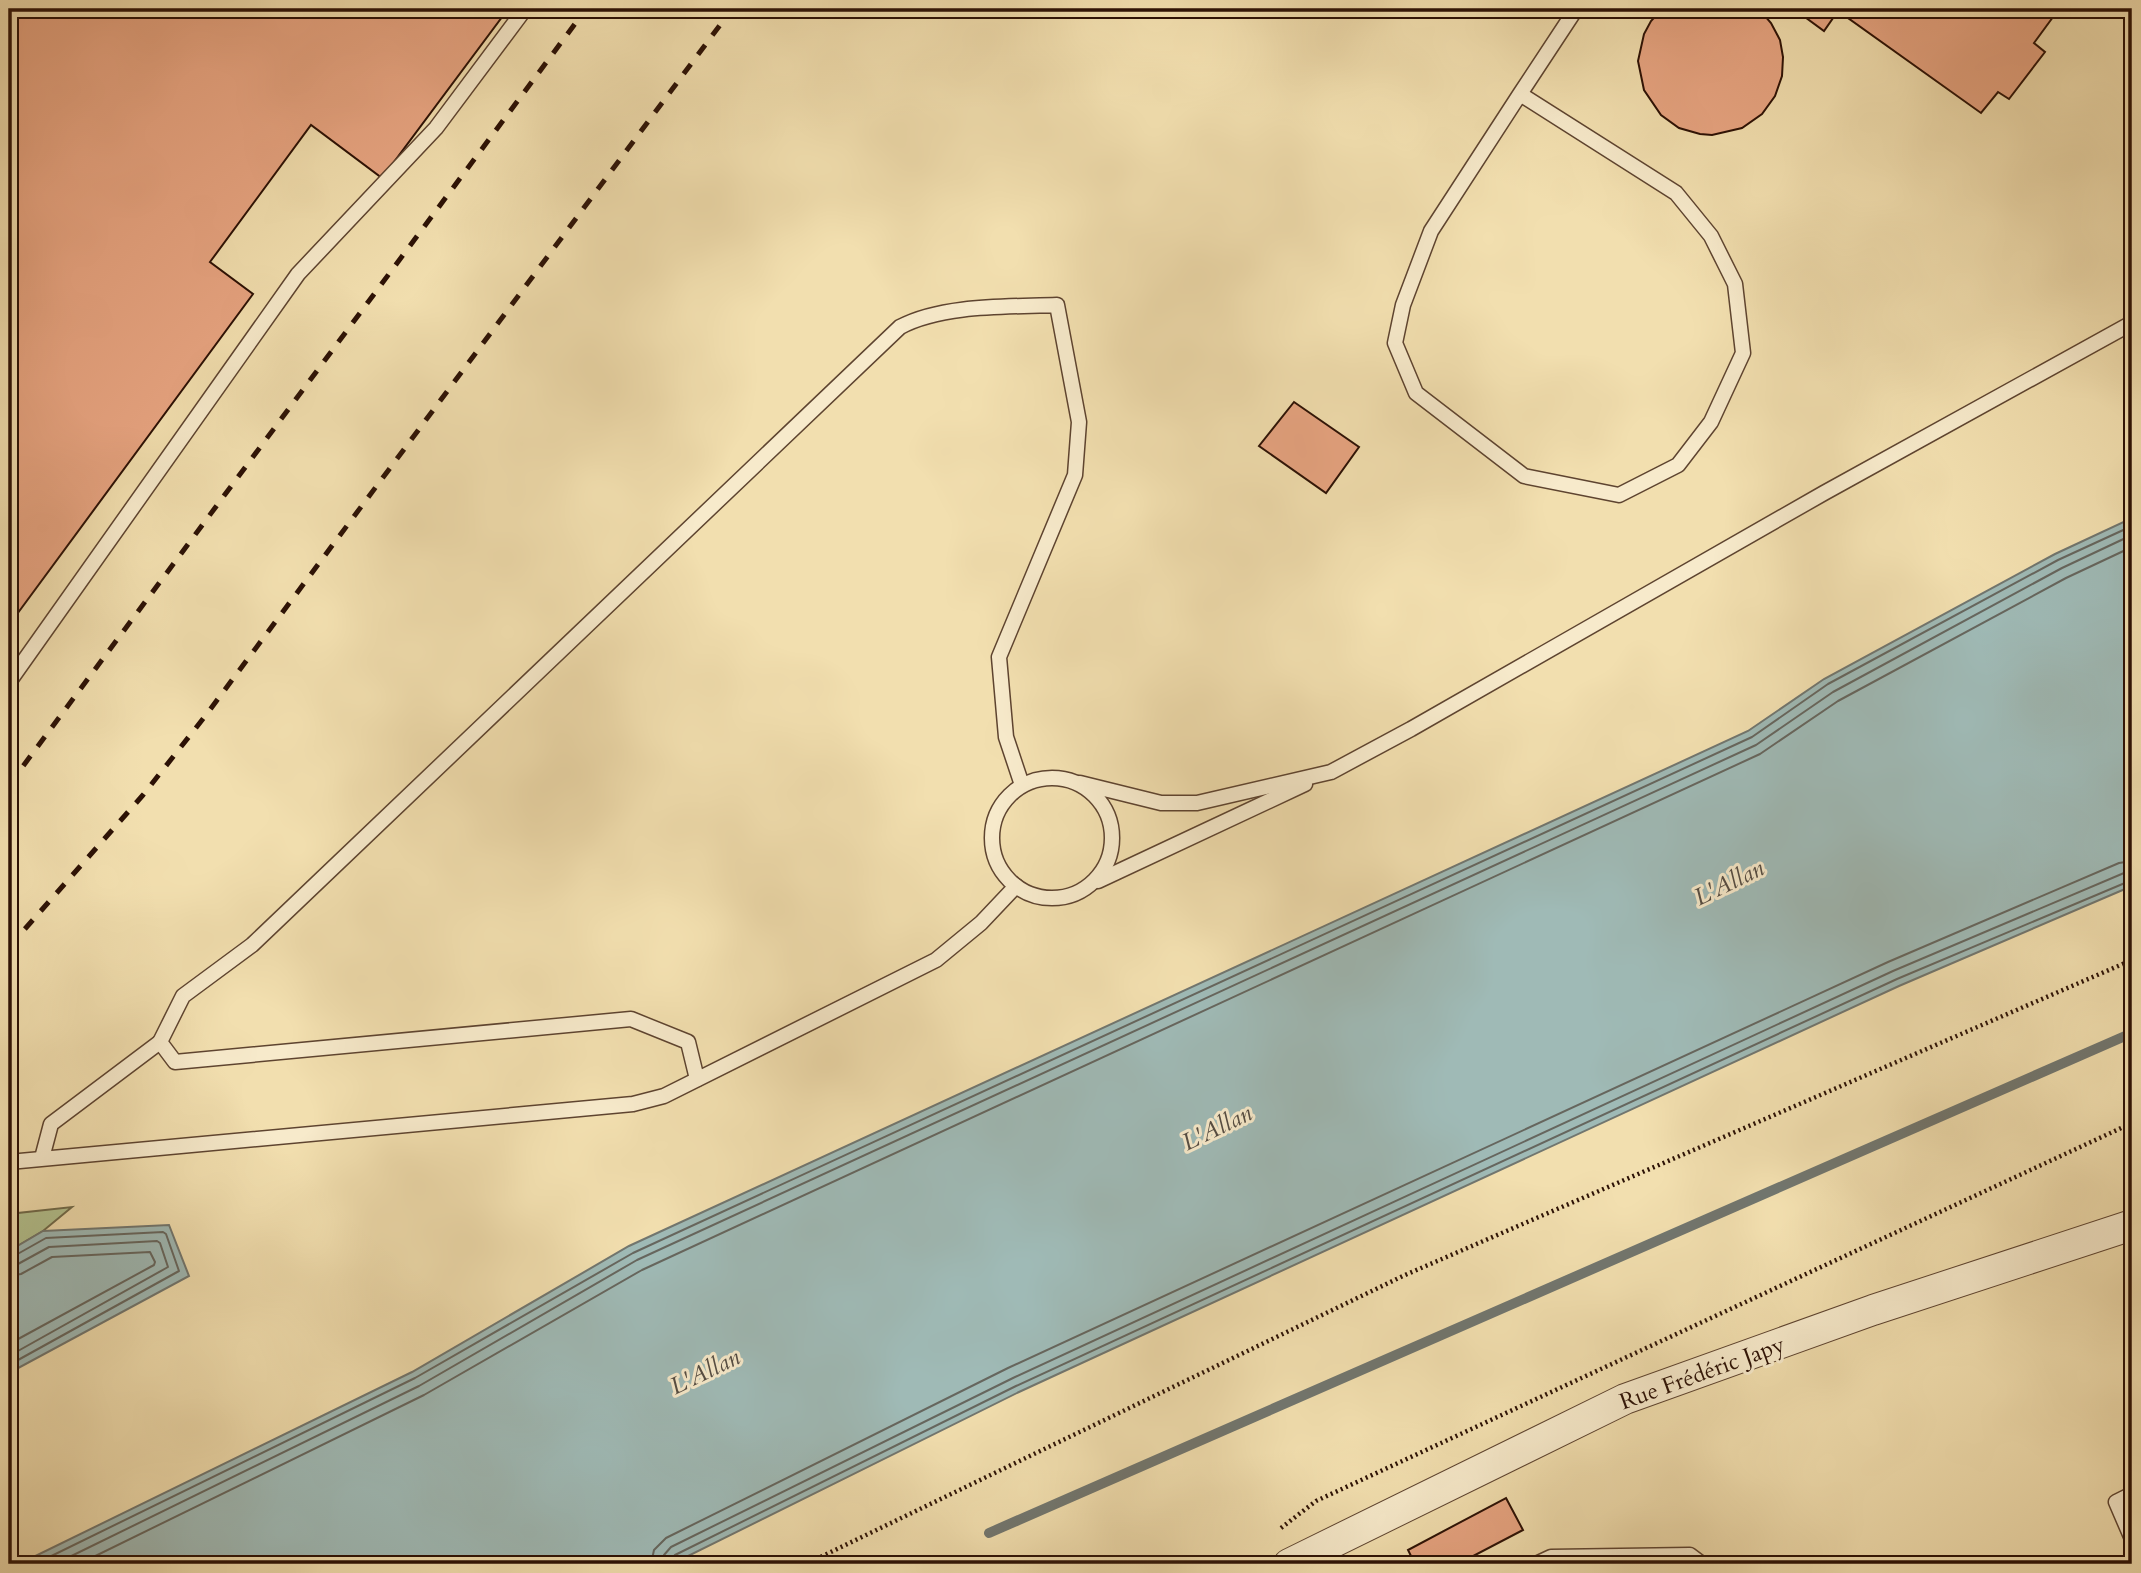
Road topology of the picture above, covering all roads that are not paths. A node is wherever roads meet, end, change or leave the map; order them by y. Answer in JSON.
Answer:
{"nodes":[{"id":1,"x":525,"y":9,"type":"edge"},
{"id":2,"x":1576,"y":9,"type":"edge"},
{"id":3,"x":1520,"y":94,"type":"junction"},
{"id":4,"x":2132,"y":323,"type":"edge"},
{"id":5,"x":9,"y":682,"type":"edge"},
{"id":6,"x":1331,"y":772,"type":"junction"},
{"id":7,"x":1080,"y":783,"type":"junction"},
{"id":8,"x":1022,"y":785,"type":"junction"},
{"id":9,"x":1090,"y":885,"type":"junction"},
{"id":10,"x":1016,"y":886,"type":"junction"},
{"id":11,"x":160,"y":1042,"type":"junction"},
{"id":12,"x":697,"y":1080,"type":"junction"},
{"id":13,"x":42,"y":1158,"type":"junction"},
{"id":14,"x":9,"y":1162,"type":"edge"},
{"id":15,"x":2132,"y":1225,"type":"edge"},
{"id":16,"x":2132,"y":1494,"type":"edge"},
{"id":17,"x":2132,"y":1539,"type":"edge"},
{"id":18,"x":1289,"y":1564,"type":"edge"},
{"id":19,"x":1536,"y":1564,"type":"edge"},
{"id":20,"x":1702,"y":1564,"type":"edge"}],
"edges":[{"from":1,"to":5,"type":"lane"},
{"from":2,"to":3,"type":"lane"},
{"from":3,"to":3,"type":"lane"},
{"from":4,"to":6,"type":"lane"},
{"from":6,"to":7,"type":"lane"},
{"from":6,"to":9,"type":"lane"},
{"from":7,"to":8,"type":"lane"},
{"from":7,"to":9,"type":"lane"},
{"from":8,"to":10,"type":"lane"},
{"from":8,"to":11,"type":"lane"},
{"from":9,"to":10,"type":"lane"},
{"from":10,"to":12,"type":"lane"},
{"from":11,"to":12,"type":"lane"},
{"from":11,"to":13,"type":"lane"},
{"from":12,"to":13,"type":"lane"},
{"from":13,"to":14,"type":"lane"},
{"from":15,"to":18,"type":"street","name":"Rue Frédéric Japy"},
{"from":16,"to":17,"type":"lane"},
{"from":19,"to":20,"type":"lane"}]}
